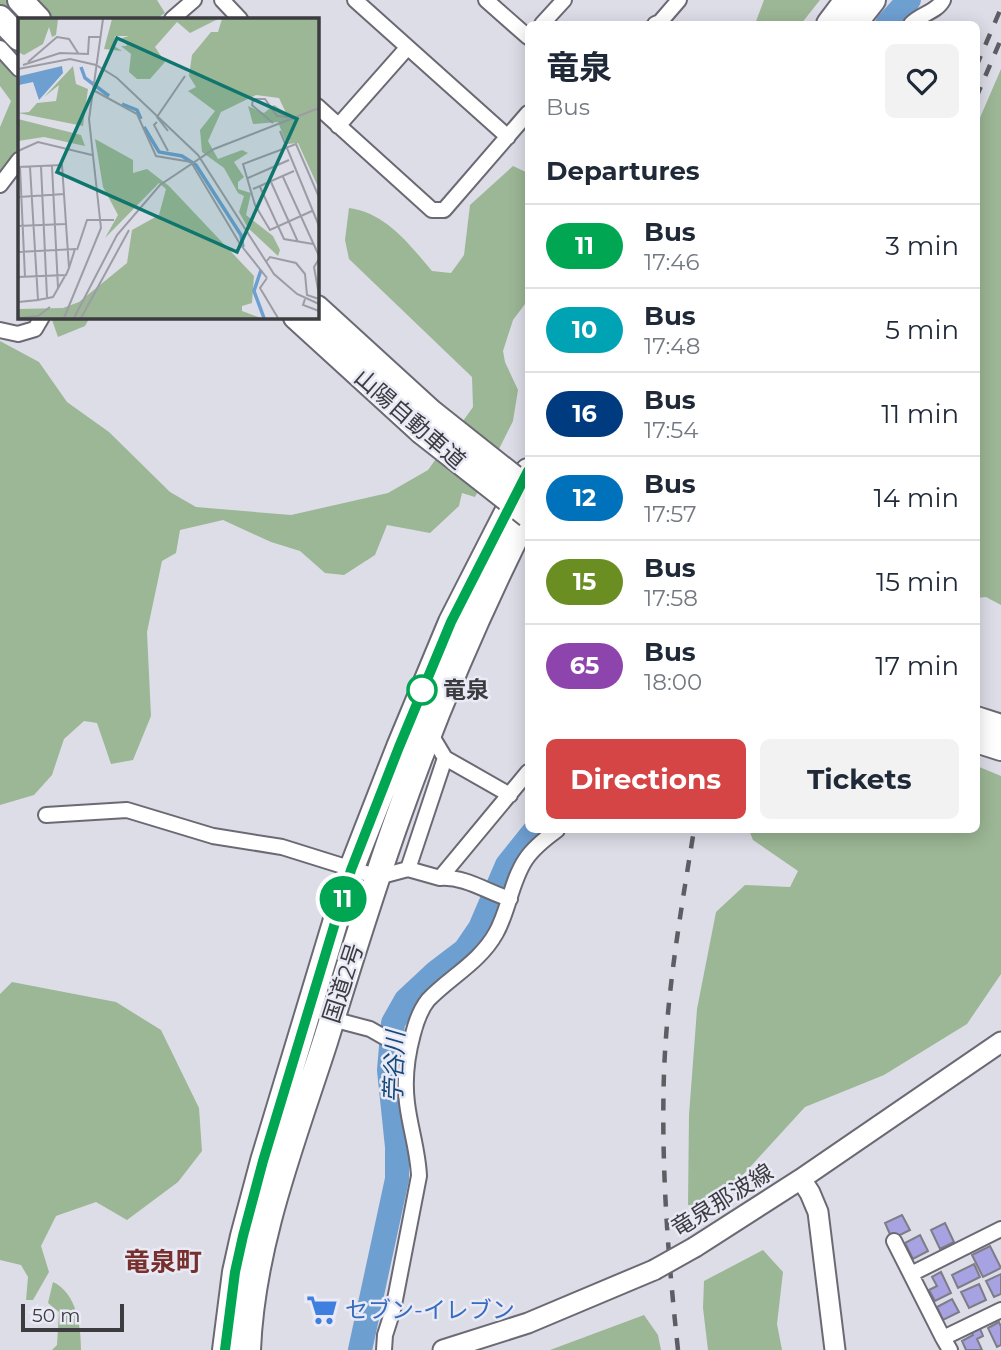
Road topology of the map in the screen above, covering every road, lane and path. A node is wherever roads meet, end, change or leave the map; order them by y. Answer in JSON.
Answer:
{"nodes":[{"id":1,"x":20,"y":0,"type":"edge"},
{"id":2,"x":194,"y":0,"type":"edge"},
{"id":3,"x":222,"y":0,"type":"edge"},
{"id":4,"x":355,"y":0,"type":"edge"},
{"id":5,"x":486,"y":0,"type":"edge"},
{"id":6,"x":564,"y":0,"type":"edge"},
{"id":7,"x":680,"y":0,"type":"edge"},
{"id":8,"x":847,"y":0,"type":"edge"},
{"id":9,"x":873,"y":0,"type":"edge"},
{"id":10,"x":943,"y":0,"type":"edge"},
{"id":11,"x":0,"y":18,"type":"edge"},
{"id":12,"x":37,"y":18,"type":"edge"},
{"id":13,"x":173,"y":18,"type":"edge"},
{"id":14,"x":239,"y":18,"type":"edge"},
{"id":15,"x":545,"y":21,"type":"edge"},
{"id":16,"x":661,"y":21,"type":"edge"},
{"id":17,"x":831,"y":21,"type":"edge"},
{"id":18,"x":856,"y":21,"type":"edge"},
{"id":19,"x":915,"y":21,"type":"edge"},
{"id":20,"x":525,"y":34,"type":"edge"},
{"id":21,"x":18,"y":37,"type":"edge"},
{"id":22,"x":0,"y":48,"type":"edge"},
{"id":23,"x":407,"y":48,"type":"junction"},
{"id":24,"x":18,"y":68,"type":"edge"},
{"id":25,"x":318,"y":107,"type":"edge"},
{"id":26,"x":525,"y":116,"type":"edge"},
{"id":27,"x":338,"y":126,"type":"junction"},
{"id":28,"x":508,"y":136,"type":"junction"},
{"id":29,"x":18,"y":161,"type":"edge"},
{"id":30,"x":0,"y":185,"type":"edge"},
{"id":31,"x":318,"y":309,"type":"edge"},
{"id":32,"x":42,"y":318,"type":"edge"},
{"id":33,"x":297,"y":318,"type":"edge"},
{"id":34,"x":0,"y":330,"type":"edge"},
{"id":35,"x":426,"y":422,"type":"junction"},
{"id":36,"x":525,"y":477,"type":"edge"},
{"id":37,"x":525,"y":487,"type":"edge"},
{"id":38,"x":525,"y":511,"type":"edge"},
{"id":39,"x":525,"y":520,"type":"edge"},
{"id":40,"x":980,"y":720,"type":"edge"},
{"id":41,"x":1001,"y":727,"type":"edge"},
{"id":42,"x":430,"y":733,"type":"junction"},
{"id":43,"x":980,"y":741,"type":"edge"},
{"id":44,"x":1001,"y":748,"type":"edge"},
{"id":45,"x":445,"y":758,"type":"junction"},
{"id":46,"x":525,"y":776,"type":"edge"},
{"id":47,"x":510,"y":795,"type":"junction"},
{"id":48,"x":46,"y":815,"type":"dead end"},
{"id":49,"x":553,"y":833,"type":"edge"},
{"id":50,"x":408,"y":869,"type":"junction"},
{"id":51,"x":351,"y":870,"type":"junction"},
{"id":52,"x":378,"y":877,"type":"junction"},
{"id":53,"x":440,"y":878,"type":"junction"},
{"id":54,"x":508,"y":899,"type":"junction"},
{"id":55,"x":332,"y":1020,"type":"junction"},
{"id":56,"x":1001,"y":1042,"type":"edge"},
{"id":57,"x":407,"y":1043,"type":"junction"},
{"id":58,"x":801,"y":1180,"type":"junction"},
{"id":59,"x":1001,"y":1229,"type":"edge"},
{"id":60,"x":894,"y":1241,"type":"dead end"},
{"id":61,"x":911,"y":1273,"type":"junction"},
{"id":62,"x":1001,"y":1310,"type":"edge"},
{"id":63,"x":946,"y":1344,"type":"edge"},
{"id":64,"x":225,"y":1350,"type":"edge"},
{"id":65,"x":248,"y":1350,"type":"edge"},
{"id":66,"x":384,"y":1350,"type":"edge"},
{"id":67,"x":443,"y":1350,"type":"edge"},
{"id":68,"x":835,"y":1350,"type":"edge"}],
"edges":[{"from":1,"to":12,"type":"highway"},
{"from":2,"to":13,"type":"street"},
{"from":3,"to":14,"type":"street"},
{"from":4,"to":23,"type":"street"},
{"from":5,"to":20,"type":"street"},
{"from":6,"to":15,"type":"street"},
{"from":7,"to":16,"type":"street"},
{"from":8,"to":17,"type":"highway"},
{"from":9,"to":18,"type":"highway"},
{"from":10,"to":19,"type":"street"},
{"from":11,"to":21,"type":"highway"},
{"from":22,"to":24,"type":"street"},
{"from":23,"to":27,"type":"street"},
{"from":23,"to":28,"type":"street"},
{"from":25,"to":27,"type":"street"},
{"from":26,"to":28,"type":"street"},
{"from":27,"to":28,"type":"street"},
{"from":29,"to":30,"type":"street"},
{"from":31,"to":35,"type":"highway","name":"山陽自動車道"},
{"from":32,"to":34,"type":"street"},
{"from":33,"to":35,"type":"highway","name":"山陽自動車道"},
{"from":35,"to":37,"type":"highway","name":"山陽自動車道","bridge":true},
{"from":35,"to":38,"type":"highway","name":"山陽自動車道","bridge":true},
{"from":36,"to":51,"type":"highway","name":"国道2号"},
{"from":39,"to":42,"type":"highway","name":"国道2号"},
{"from":40,"to":41,"type":"highway"},
{"from":42,"to":45,"type":"street"},
{"from":42,"to":52,"type":"highway","name":"国道2号"},
{"from":43,"to":44,"type":"highway"},
{"from":45,"to":47,"type":"street"},
{"from":45,"to":50,"type":"street"},
{"from":46,"to":47,"type":"street"},
{"from":47,"to":53,"type":"street"},
{"from":48,"to":51,"type":"street"},
{"from":49,"to":54,"type":"street"},
{"from":50,"to":52,"type":"street"},
{"from":50,"to":53,"type":"street"},
{"from":51,"to":52,"type":"street"},
{"from":51,"to":64,"type":"highway","name":"国道2号"},
{"from":52,"to":55,"type":"highway","name":"国道2号"},
{"from":53,"to":54,"type":"street"},
{"from":54,"to":57,"type":"street"},
{"from":55,"to":57,"type":"street"},
{"from":55,"to":65,"type":"highway","name":"国道2号"},
{"from":56,"to":58,"type":"main road","name":"竜泉那波線"},
{"from":57,"to":66,"type":"street"},
{"from":58,"to":67,"type":"main road","name":"竜泉那波線","bridge":true},
{"from":58,"to":68,"type":"main road"},
{"from":59,"to":61,"type":"street"},
{"from":60,"to":61,"type":"street"},
{"from":61,"to":63,"type":"street"},
{"from":62,"to":63,"type":"street"}]}
